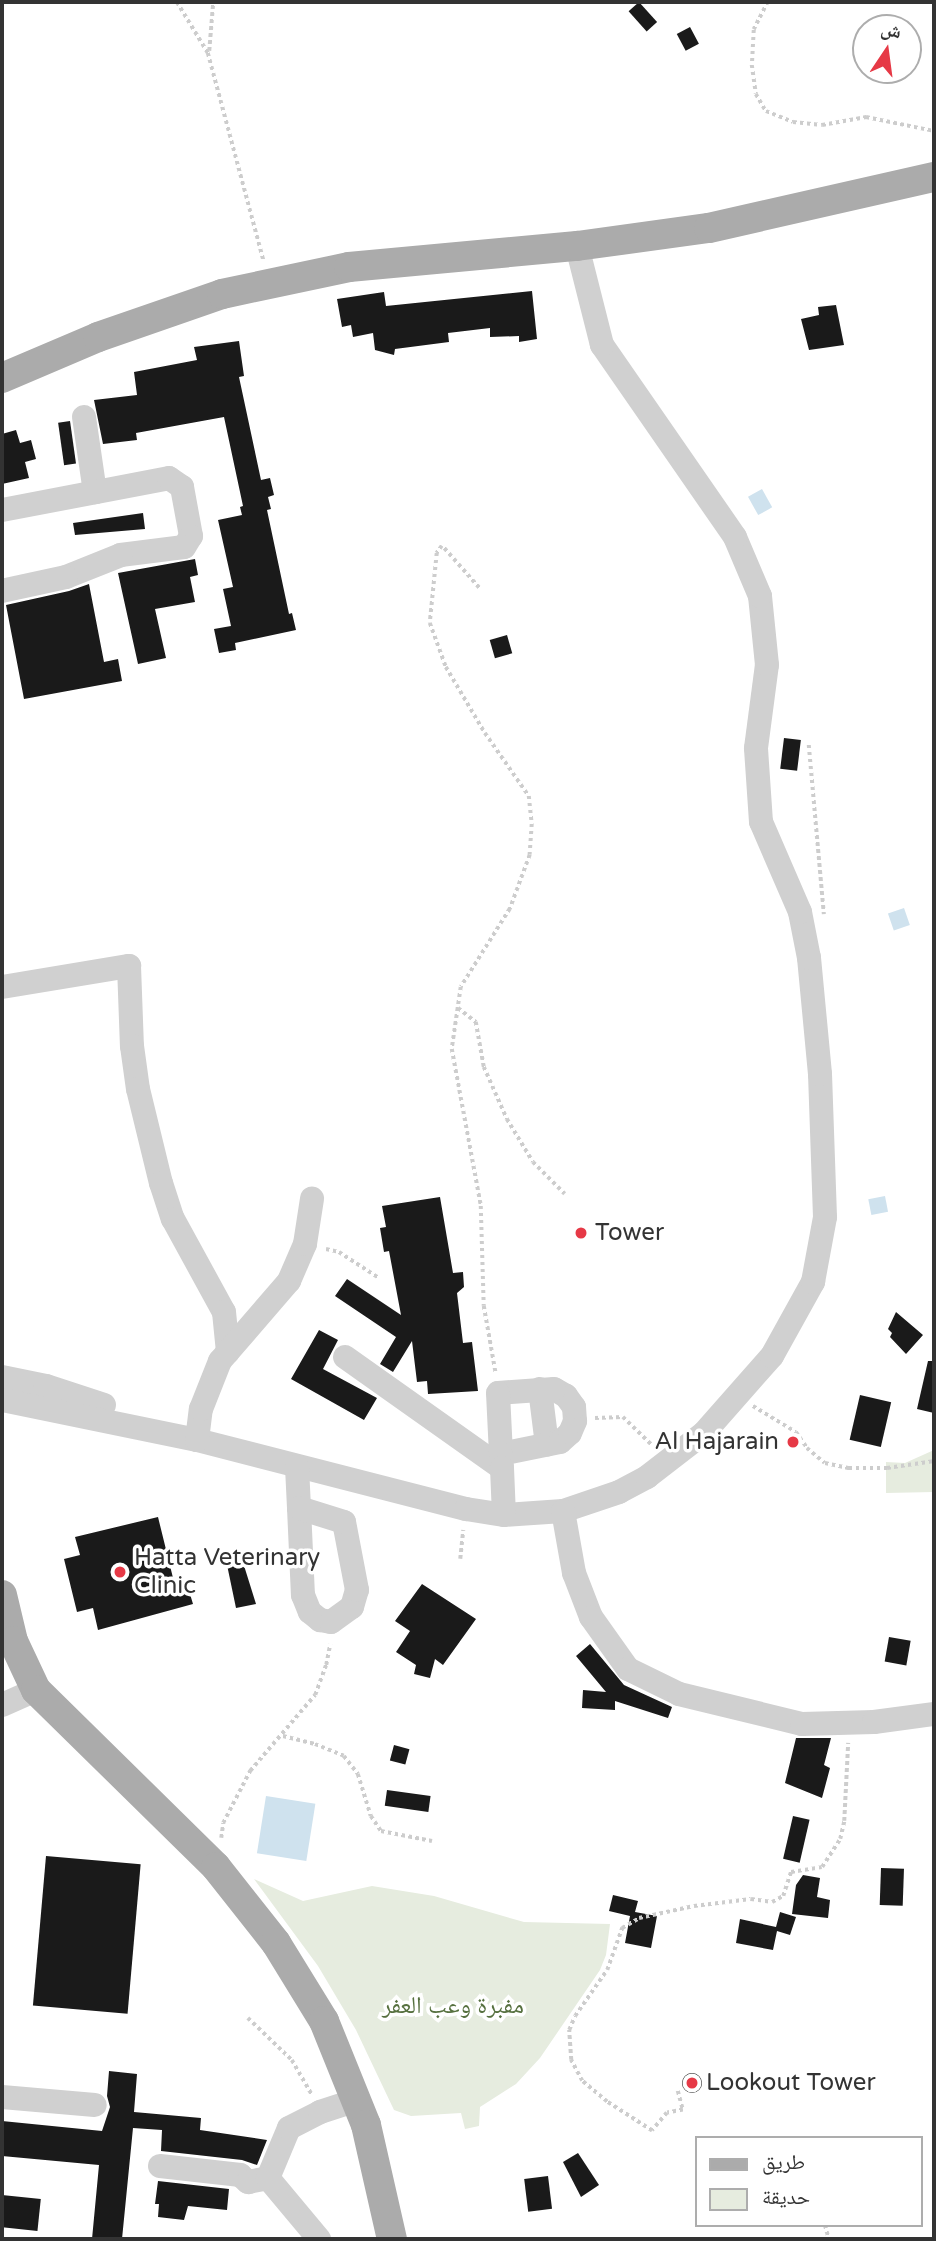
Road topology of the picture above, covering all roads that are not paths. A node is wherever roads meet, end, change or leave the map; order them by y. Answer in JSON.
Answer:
{"nodes":[{"id":1,"x":934,"y":177,"type":"edge"},
{"id":2,"x":577,"y":246,"type":"junction"},
{"id":3,"x":2,"y":378,"type":"edge"},
{"id":4,"x":85,"y":417,"type":"dead end"},
{"id":5,"x":95,"y":492,"type":"junction"},
{"id":6,"x":2,"y":510,"type":"edge"},
{"id":7,"x":2,"y":591,"type":"edge"},
{"id":8,"x":2,"y":987,"type":"edge"},
{"id":9,"x":312,"y":1199,"type":"dead end"},
{"id":10,"x":228,"y":1352,"type":"junction"},
{"id":11,"x":345,"y":1357,"type":"dead end"},
{"id":12,"x":2,"y":1377,"type":"edge"},
{"id":13,"x":540,"y":1389,"type":"junction"},
{"id":14,"x":2,"y":1399,"type":"edge"},
{"id":15,"x":151,"y":1430,"type":"junction"},
{"id":16,"x":197,"y":1440,"type":"junction"},
{"id":17,"x":547,"y":1445,"type":"junction"},
{"id":18,"x":501,"y":1461,"type":"junction"},
{"id":19,"x":298,"y":1467,"type":"junction"},
{"id":20,"x":299,"y":1508,"type":"junction"},
{"id":21,"x":563,"y":1511,"type":"junction"},
{"id":22,"x":504,"y":1515,"type":"junction"},
{"id":23,"x":2,"y":1595,"type":"edge"},
{"id":24,"x":8,"y":1651,"type":"edge"},
{"id":25,"x":36,"y":1690,"type":"junction"},
{"id":26,"x":2,"y":1705,"type":"edge"},
{"id":27,"x":934,"y":1714,"type":"edge"},
{"id":28,"x":2,"y":2097,"type":"edge"},
{"id":29,"x":356,"y":2100,"type":"junction"},
{"id":30,"x":95,"y":2105,"type":"dead end"},
{"id":31,"x":160,"y":2166,"type":"dead end"},
{"id":32,"x":268,"y":2178,"type":"junction"},
{"id":33,"x":319,"y":2239,"type":"edge"},
{"id":34,"x":392,"y":2239,"type":"edge"}],
"edges":[{"from":1,"to":2,"type":"main road"},
{"from":2,"to":3,"type":"main road"},
{"from":2,"to":21,"type":"street"},
{"from":4,"to":5,"type":"street"},
{"from":5,"to":6,"type":"street"},
{"from":5,"to":7,"type":"street"},
{"from":8,"to":10,"type":"street"},
{"from":9,"to":10,"type":"street"},
{"from":10,"to":16,"type":"street"},
{"from":11,"to":18,"type":"street"},
{"from":12,"to":15,"type":"street"},
{"from":13,"to":17,"type":"street"},
{"from":13,"to":17,"type":"street"},
{"from":13,"to":18,"type":"street"},
{"from":14,"to":15,"type":"street"},
{"from":15,"to":16,"type":"street"},
{"from":16,"to":19,"type":"street"},
{"from":17,"to":18,"type":"street"},
{"from":18,"to":22,"type":"street"},
{"from":19,"to":20,"type":"street"},
{"from":19,"to":22,"type":"street"},
{"from":20,"to":20,"type":"street"},
{"from":21,"to":22,"type":"street"},
{"from":21,"to":27,"type":"street"},
{"from":23,"to":24,"type":"main road"},
{"from":24,"to":25,"type":"main road"},
{"from":25,"to":26,"type":"street"},
{"from":25,"to":29,"type":"main road"},
{"from":28,"to":30,"type":"street"},
{"from":29,"to":32,"type":"street"},
{"from":29,"to":34,"type":"main road"},
{"from":31,"to":32,"type":"street"},
{"from":32,"to":33,"type":"street"}]}
